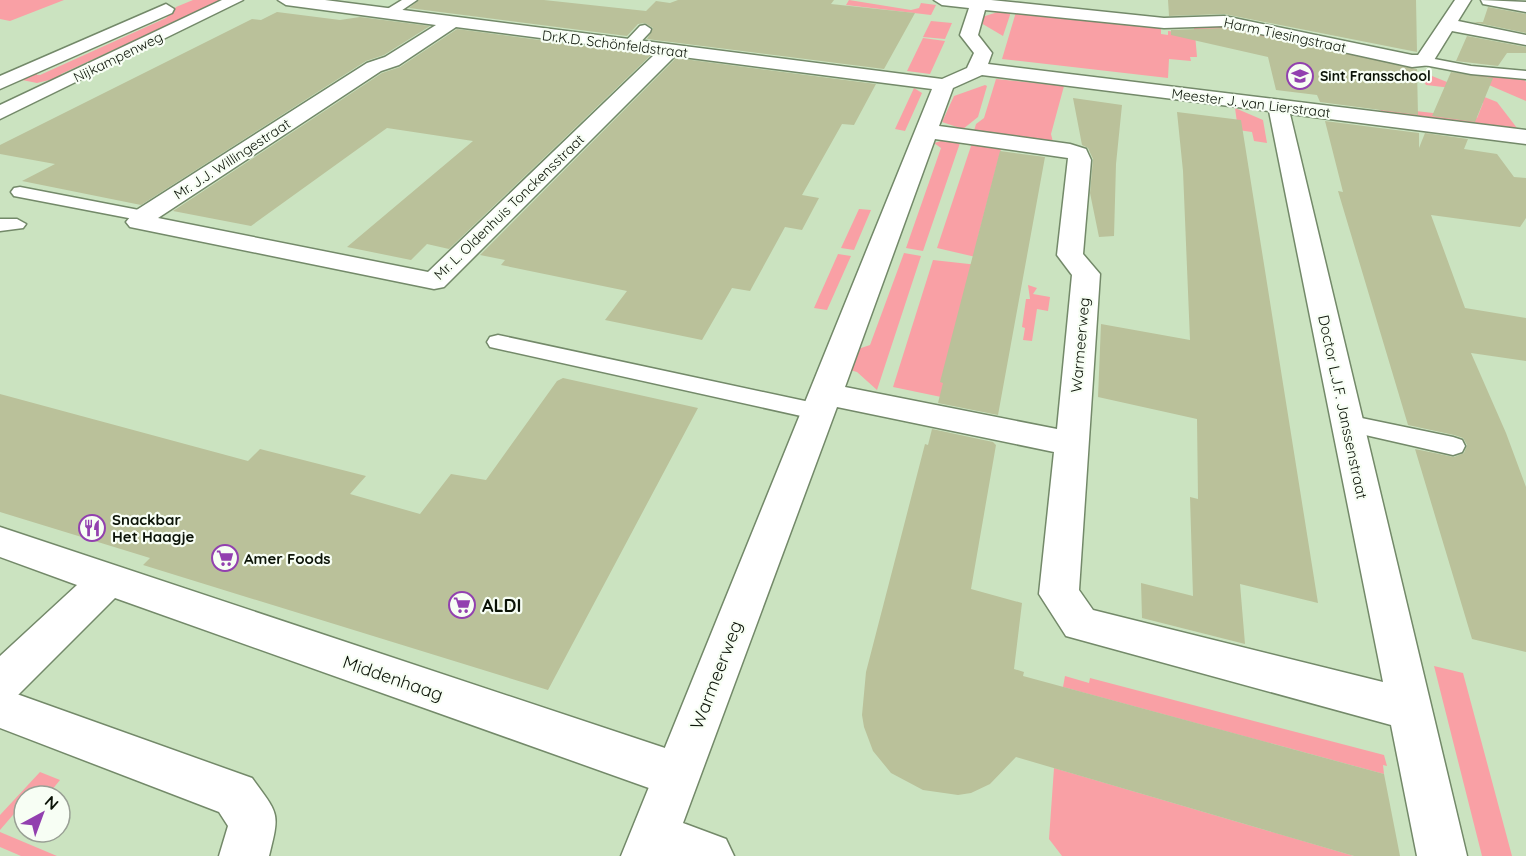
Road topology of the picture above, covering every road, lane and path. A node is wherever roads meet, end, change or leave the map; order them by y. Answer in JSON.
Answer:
{"nodes":[{"id":1,"x":187,"y":0,"type":"edge"},
{"id":2,"x":235,"y":0,"type":"edge"},
{"id":3,"x":286,"y":0,"type":"edge"},
{"id":4,"x":411,"y":0,"type":"edge"},
{"id":5,"x":942,"y":0,"type":"edge"},
{"id":6,"x":1463,"y":0,"type":"edge"},
{"id":7,"x":1489,"y":0,"type":"edge"},
{"id":8,"x":979,"y":2,"type":"edge"},
{"id":9,"x":1526,"y":7,"type":"edge"},
{"id":10,"x":388,"y":14,"type":"junction"},
{"id":11,"x":451,"y":23,"type":"junction"},
{"id":12,"x":1449,"y":25,"type":"junction"},
{"id":13,"x":645,"y":29,"type":"dead end"},
{"id":14,"x":1526,"y":40,"type":"edge"},
{"id":15,"x":629,"y":46,"type":"junction"},
{"id":16,"x":669,"y":51,"type":"junction"},
{"id":17,"x":1418,"y":61,"type":"junction"},
{"id":18,"x":976,"y":69,"type":"junction"},
{"id":19,"x":1526,"y":75,"type":"edge"},
{"id":20,"x":0,"y":83,"type":"edge"},
{"id":21,"x":944,"y":85,"type":"junction"},
{"id":22,"x":46,"y":91,"type":"junction"},
{"id":23,"x":1278,"y":106,"type":"junction"},
{"id":24,"x":0,"y":113,"type":"edge"},
{"id":25,"x":927,"y":131,"type":"junction"},
{"id":26,"x":1526,"y":137,"type":"edge"},
{"id":27,"x":20,"y":192,"type":"dead end"},
{"id":28,"x":144,"y":216,"type":"junction"},
{"id":29,"x":498,"y":342,"type":"dead end"},
{"id":30,"x":823,"y":403,"type":"junction"},
{"id":31,"x":1347,"y":423,"type":"junction"},
{"id":32,"x":1072,"y":444,"type":"junction"},
{"id":33,"x":1454,"y":446,"type":"dead end"},
{"id":34,"x":0,"y":542,"type":"edge"},
{"id":35,"x":108,"y":580,"type":"junction"},
{"id":36,"x":0,"y":684,"type":"edge"},
{"id":37,"x":0,"y":708,"type":"edge"},
{"id":38,"x":1409,"y":708,"type":"junction"},
{"id":39,"x":677,"y":775,"type":"junction"},
{"id":40,"x":649,"y":847,"type":"edge"},
{"id":41,"x":244,"y":856,"type":"edge"},
{"id":42,"x":709,"y":856,"type":"edge"},
{"id":43,"x":1442,"y":856,"type":"edge"}],
"edges":[{"from":1,"to":20,"type":"street","name":"Nijkampenweg"},
{"from":2,"to":22,"type":"street","name":"Nijkampenweg"},
{"from":3,"to":10,"type":"street","name":"Dr.K.D. Schönfeldstraat"},
{"from":4,"to":10,"type":"lane"},
{"from":5,"to":8,"type":"street","name":"Harm Tiesingstraat"},
{"from":6,"to":12,"type":"street"},
{"from":7,"to":9,"type":"street"},
{"from":8,"to":17,"type":"street","name":"Harm Tiesingstraat"},
{"from":8,"to":18,"type":"street"},
{"from":10,"to":11,"type":"street","name":"Dr.K.D. Schönfeldstraat"},
{"from":11,"to":15,"type":"street","name":"Dr.K.D. Schönfeldstraat"},
{"from":11,"to":28,"type":"street","name":"Mr. J.J. Willingestraat"},
{"from":12,"to":14,"type":"street"},
{"from":12,"to":17,"type":"street"},
{"from":13,"to":15,"type":"lane"},
{"from":15,"to":16,"type":"street","name":"Dr.K.D. Schönfeldstraat"},
{"from":16,"to":21,"type":"street","name":"Dr.K.D. Schönfeldstraat"},
{"from":16,"to":28,"type":"street","name":"Mr. L. Oldenhuis Tonckensstraat"},
{"from":17,"to":19,"type":"lane"},
{"from":18,"to":21,"type":"street"},
{"from":18,"to":23,"type":"street","name":"Meester J. van Lierstraat"},
{"from":20,"to":22,"type":"street"},
{"from":21,"to":25,"type":"street","name":"Warmeerweg"},
{"from":22,"to":24,"type":"street","name":"Nijkampenweg"},
{"from":23,"to":26,"type":"street","name":"Meester J. van Lierstraat"},
{"from":23,"to":31,"type":"street","name":"Doctor L.J.F. Janssenstraat"},
{"from":25,"to":30,"type":"street","name":"Warmeerweg"},
{"from":25,"to":32,"type":"street","name":"Warmeerweg"},
{"from":27,"to":28,"type":"lane"},
{"from":29,"to":30,"type":"lane"},
{"from":30,"to":32,"type":"street"},
{"from":30,"to":39,"type":"street","name":"Warmeerweg"},
{"from":31,"to":33,"type":"lane"},
{"from":31,"to":38,"type":"street","name":"Doctor L.J.F. Janssenstraat"},
{"from":32,"to":38,"type":"street"},
{"from":34,"to":35,"type":"street","name":"Middenhaag"},
{"from":35,"to":36,"type":"street"},
{"from":35,"to":39,"type":"street","name":"Middenhaag"},
{"from":37,"to":41,"type":"street"},
{"from":38,"to":43,"type":"street","name":"Doctor L.J.F. Janssenstraat"},
{"from":39,"to":40,"type":"street","name":"Warmeerweg"},
{"from":40,"to":42,"type":"street"}]}
